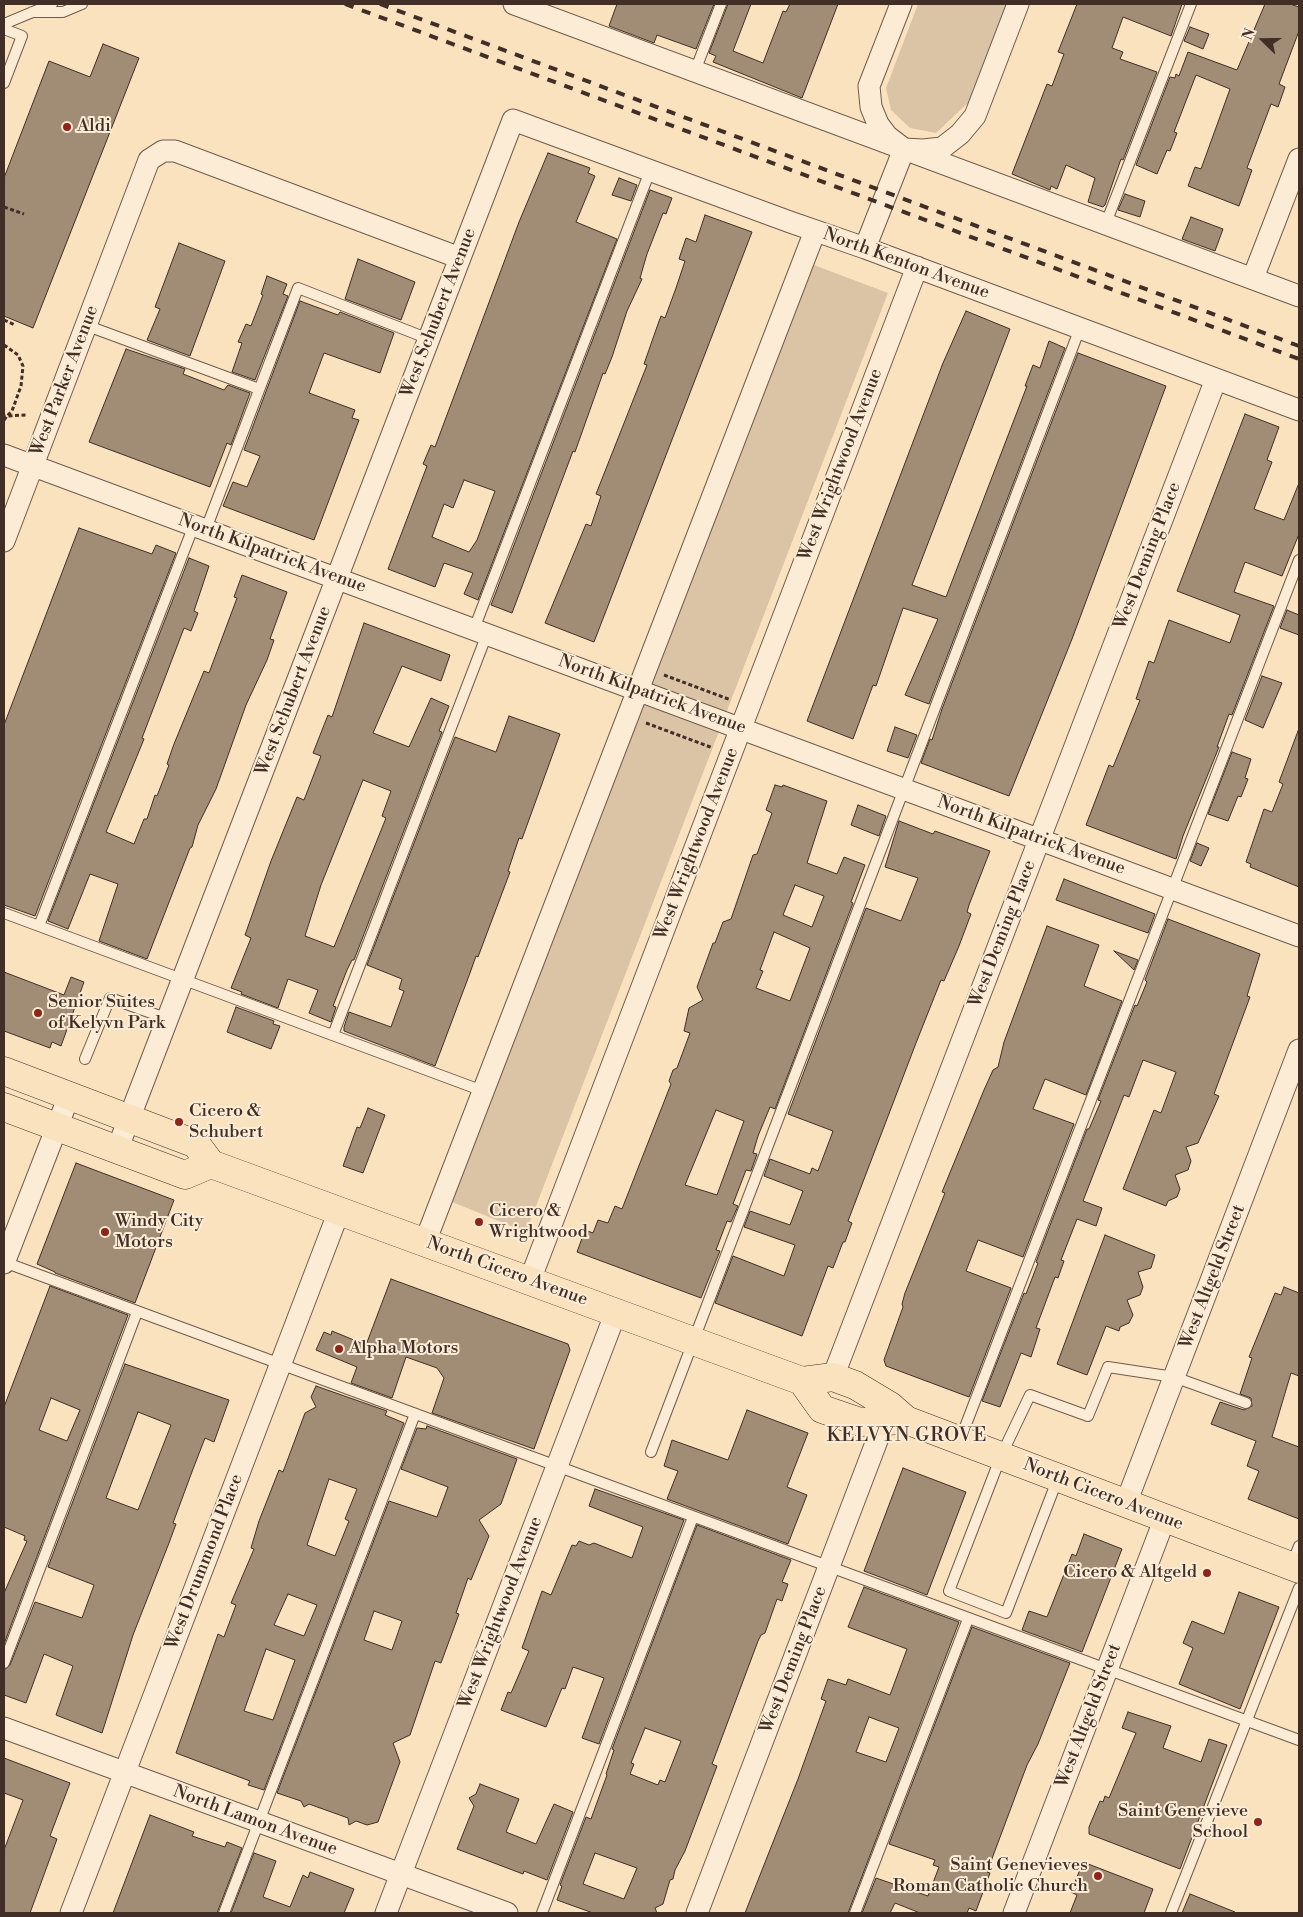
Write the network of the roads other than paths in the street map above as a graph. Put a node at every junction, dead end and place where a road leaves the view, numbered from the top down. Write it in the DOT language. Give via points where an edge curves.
graph roads {
  1 [pos="52,4"];
  2 [pos="82,4"];
  3 [pos="514,4"];
  4 [pos="721,4"];
  5 [pos="901,4"];
  6 [pos="1018,4"];
  7 [pos="1191,4"];
  8 [pos="556,11"];
  9 [pos="32,12"];
  10 [pos="4,24"];
  11 [pos="4,29"];
  12 [pos="695,72"];
  13 [pos="4,83"];
  14 [pos="513,120"];
  15 [pos="904,149"];
  16 [pos="1299,159"];
  17 [pos="650,171"];
  18 [pos="1106,223"];
  19 [pos="814,231"];
  20 [pos="865,248"];
  21 [pos="460,258"];
  22 [pos="917,267"];
  23 [pos="1253,278"];
  24 [pos="1299,296"];
  25 [pos="85,326"];
  26 [pos="1080,328"];
  27 [pos="429,339"];
  28 [pos="1216,379"];
  29 [pos="260,389"];
  30 [pos="1299,410"];
  31 [pos="4,455"];
  32 [pos="33,465"];
  33 [pos="200,527"];
  34 [pos="4,541"];
  35 [pos="1299,560"];
  36 [pos="337,578"];
  37 [pos="481,632"];
  38 [pos="638,690"];
  39 [pos="741,728"];
  40 [pos="904,789"];
  41 [pos="1040,839"];
  42 [pos="1173,889"];
  43 [pos="4,913"];
  44 [pos="40,926"];
  45 [pos="1299,936"];
  46 [pos="183,980"];
  47 [pos="168,1019"];
  48 [pos="332,1034"];
  49 [pos="1299,1050"];
  50 [pos="85,1059"];
  51 [pos="4,1071"];
  52 [pos="483,1091"];
  53 [pos="70,1096"];
  54 [pos="4,1107"];
  55 [pos="130,1118"];
  56 [pos="56,1127"];
  57 [pos="117,1150"];
  58 [pos="211,1164"];
  59 [pos="340,1211"];
  60 [pos="425,1242"];
  61 [pos="4,1263"];
  62 [pos="530,1280"];
  63 [pos="137,1312"];
  64 [pos="616,1312"];
  65 [pos="693,1340"];
  66 [pos="280,1364"];
  67 [pos="833,1377"];
  68 [pos="1174,1377"];
  69 [pos="802,1381"];
  70 [pos="1246,1403"];
  71 [pos="415,1414"];
  72 [pos="894,1416"];
  73 [pos="960,1440"];
  74 [pos="651,1452"];
  75 [pos="1001,1456"];
  76 [pos="557,1466"];
  77 [pos="1058,1478"];
  78 [pos="1126,1503"];
  79 [pos="693,1517"];
  80 [pos="1165,1518"];
  81 [pos="829,1567"];
  82 [pos="1297,1567"];
  83 [pos="968,1618"];
  84 [pos="4,1663"];
  85 [pos="1106,1669"];
  86 [pos="1246,1721"];
  87 [pos="4,1728"];
  88 [pos="1299,1740"];
  89 [pos="125,1772"];
  90 [pos="259,1822"];
  91 [pos="402,1874"];
  92 [pos="71,1913"];
  93 [pos="224,1913"];
  94 [pos="386,1913"];
  95 [pos="507,1913"];
  96 [pos="542,1913"];
  97 [pos="697,1913"];
  98 [pos="855,1913"];
  99 [pos="1014,1913"];
  100 [pos="1171,1913"];
  1 -- 9 [label="lane"];
  2 -- 9 [label="lane" via="63,12"];
  3 -- 8 [label="street"];
  4 -- 12 [label="lane"];
  5 -- 15 [label="street" via="869,86 871,107 878,124"];
  6 -- 15 [label="street" via="975,116 942,148"];
  7 -- 18 [label="lane"];
  8 -- 12 [label="street"];
  9 -- 10 [label="lane"];
  11 -- 13 [label="lane" via="22,36"];
  12 -- 15 [label="street"];
  14 -- 17 [label="street, North Kenton Avenue"];
  14 -- 21 [label="street, West Schubert Avenue"];
  15 -- 18 [label="street"];
  15 -- 20 [label="street"];
  16 -- 23 [label="street"];
  17 -- 19 [label="street, North Kenton Avenue"];
  17 -- 37 [label="lane"];
  18 -- 23 [label="street"];
  19 -- 20 [label="street, North Kenton Avenue"];
  19 -- 38 [label="street"];
  20 -- 22 [label="street, North Kenton Avenue"];
  21 -- 25 [label="street, West Parker Avenue" via="175,151 163,151 149,160"];
  21 -- 27 [label="street, West Schubert Avenue"];
  22 -- 26 [label="street, North Kenton Avenue"];
  22 -- 39 [label="street, West Wrightwood Avenue"];
  23 -- 24 [label="street"];
  25 -- 29 [label="lane"];
  25 -- 32 [label="street, West Parker Avenue"];
  26 -- 28 [label="street, North Kenton Avenue"];
  26 -- 40 [label="lane"];
  27 -- 29 [label="lane" via="298,288"];
  27 -- 36 [label="street, West Schubert Avenue"];
  28 -- 30 [label="street, North Kenton Avenue"];
  28 -- 41 [label="street, West Deming Place"];
  29 -- 33 [label="lane"];
  31 -- 32 [label="street, North Kilpatrick Avenue"];
  32 -- 33 [label="street, North Kilpatrick Avenue"];
  32 -- 34 [label="street, West Parker Avenue"];
  33 -- 36 [label="street, North Kilpatrick Avenue"];
  33 -- 44 [label="lane"];
  35 -- 42 [label="lane"];
  36 -- 37 [label="street, North Kilpatrick Avenue"];
  36 -- 46 [label="street, West Schubert Avenue"];
  37 -- 38 [label="street, North Kilpatrick Avenue"];
  37 -- 48 [label="lane"];
  38 -- 39 [label="street, North Kilpatrick Avenue"];
  38 -- 52 [label="street"];
  39 -- 40 [label="street, North Kilpatrick Avenue"];
  39 -- 62 [label="street, West Wrightwood Avenue"];
  40 -- 41 [label="street, North Kilpatrick Avenue"];
  40 -- 65 [label="lane"];
  41 -- 42 [label="street, North Kilpatrick Avenue"];
  41 -- 67 [label="street, West Deming Place"];
  42 -- 45 [label="street, North Kilpatrick Avenue"];
  42 -- 73 [label="lane"];
  43 -- 44 [label="lane"];
  44 -- 46 [label="lane"];
  46 -- 47 [label="street, West Schubert Avenue"];
  46 -- 48 [label="lane"];
  47 -- 50 [label="lane" via="110,998"];
  47 -- 55 [label="street, West Schubert Avenue"];
  48 -- 52 [label="lane"];
  49 -- 68 [label="street, West Altgeld Street"];
  51 -- 53 [label="main road"];
  52 -- 60 [label="street"];
  53 -- 55 [label="main road"];
  53 -- 56 [label="street"];
  54 -- 56 [label="main road"];
  55 -- 57 [label="street, West Schubert Avenue"];
  55 -- 58 [label="main road" via="196,1144"];
  56 -- 57 [label="main road"];
  56 -- 61 [label="street"];
  57 -- 58 [label="main road" via="185,1175"];
  58 -- 59 [label="main road, North Cicero Avenue"];
  59 -- 60 [label="main road, North Cicero Avenue"];
  59 -- 66 [label="street, West Drummond Place"];
  60 -- 62 [label="main road, North Cicero Avenue"];
  61 -- 63 [label="lane"];
  62 -- 64 [label="main road, North Cicero Avenue"];
  63 -- 66 [label="lane"];
  63 -- 84 [label="lane"];
  64 -- 65 [label="main road, North Cicero Avenue"];
  64 -- 76 [label="street, West Wrightwood Avenue"];
  65 -- 69 [label="main road, North Cicero Avenue"];
  65 -- 74 [label="lane"];
  66 -- 71 [label="lane"];
  66 -- 89 [label="street, West Drummond Place"];
  67 -- 69 [label="main road, North Cicero Avenue"];
  67 -- 72 [label="main road, North Cicero Avenue" via="855,1385"];
  68 -- 70 [label="lane"];
  68 -- 75 [label="lane" via="1108,1367 1088,1416 1030,1395"];
  68 -- 78 [label="street, West Altgeld Street"];
  69 -- 72 [label="main road, North Cicero Avenue" via="822,1409 860,1422"];
  71 -- 76 [label="lane"];
  71 -- 90 [label="lane"];
  72 -- 73 [label="main road, North Cicero Avenue"];
  72 -- 81 [label="street, West Deming Place"];
  73 -- 75 [label="main road, North Cicero Avenue"];
  75 -- 77 [label="main road, North Cicero Avenue"];
  75 -- 77 [label="lane" via="949,1591 1006,1613"];
  76 -- 79 [label="lane"];
  76 -- 91 [label="street, West Wrightwood Avenue"];
  77 -- 78 [label="main road, North Cicero Avenue"];
  78 -- 80 [label="main road, North Cicero Avenue"];
  79 -- 81 [label="lane"];
  79 -- 96 [label="lane"];
  80 -- 82 [label="main road, North Cicero Avenue"];
  80 -- 85 [label="street, West Altgeld Street"];
  81 -- 83 [label="lane"];
  81 -- 97 [label="street, West Deming Place"];
  82 -- 86 [label="lane"];
  83 -- 85 [label="lane"];
  83 -- 98 [label="lane"];
  85 -- 86 [label="lane"];
  85 -- 99 [label="street, West Altgeld Street"];
  86 -- 88 [label="lane"];
  86 -- 100 [label="lane"];
  87 -- 89 [label="street, North Lamon Avenue"];
  89 -- 90 [label="street, North Lamon Avenue"];
  89 -- 92 [label="street, West Drummond Place"];
  90 -- 91 [label="street, North Lamon Avenue"];
  90 -- 93 [label="lane"];
  91 -- 94 [label="street, West Wrightwood Avenue"];
  91 -- 95 [label="street, North Lamon Avenue"];
}
